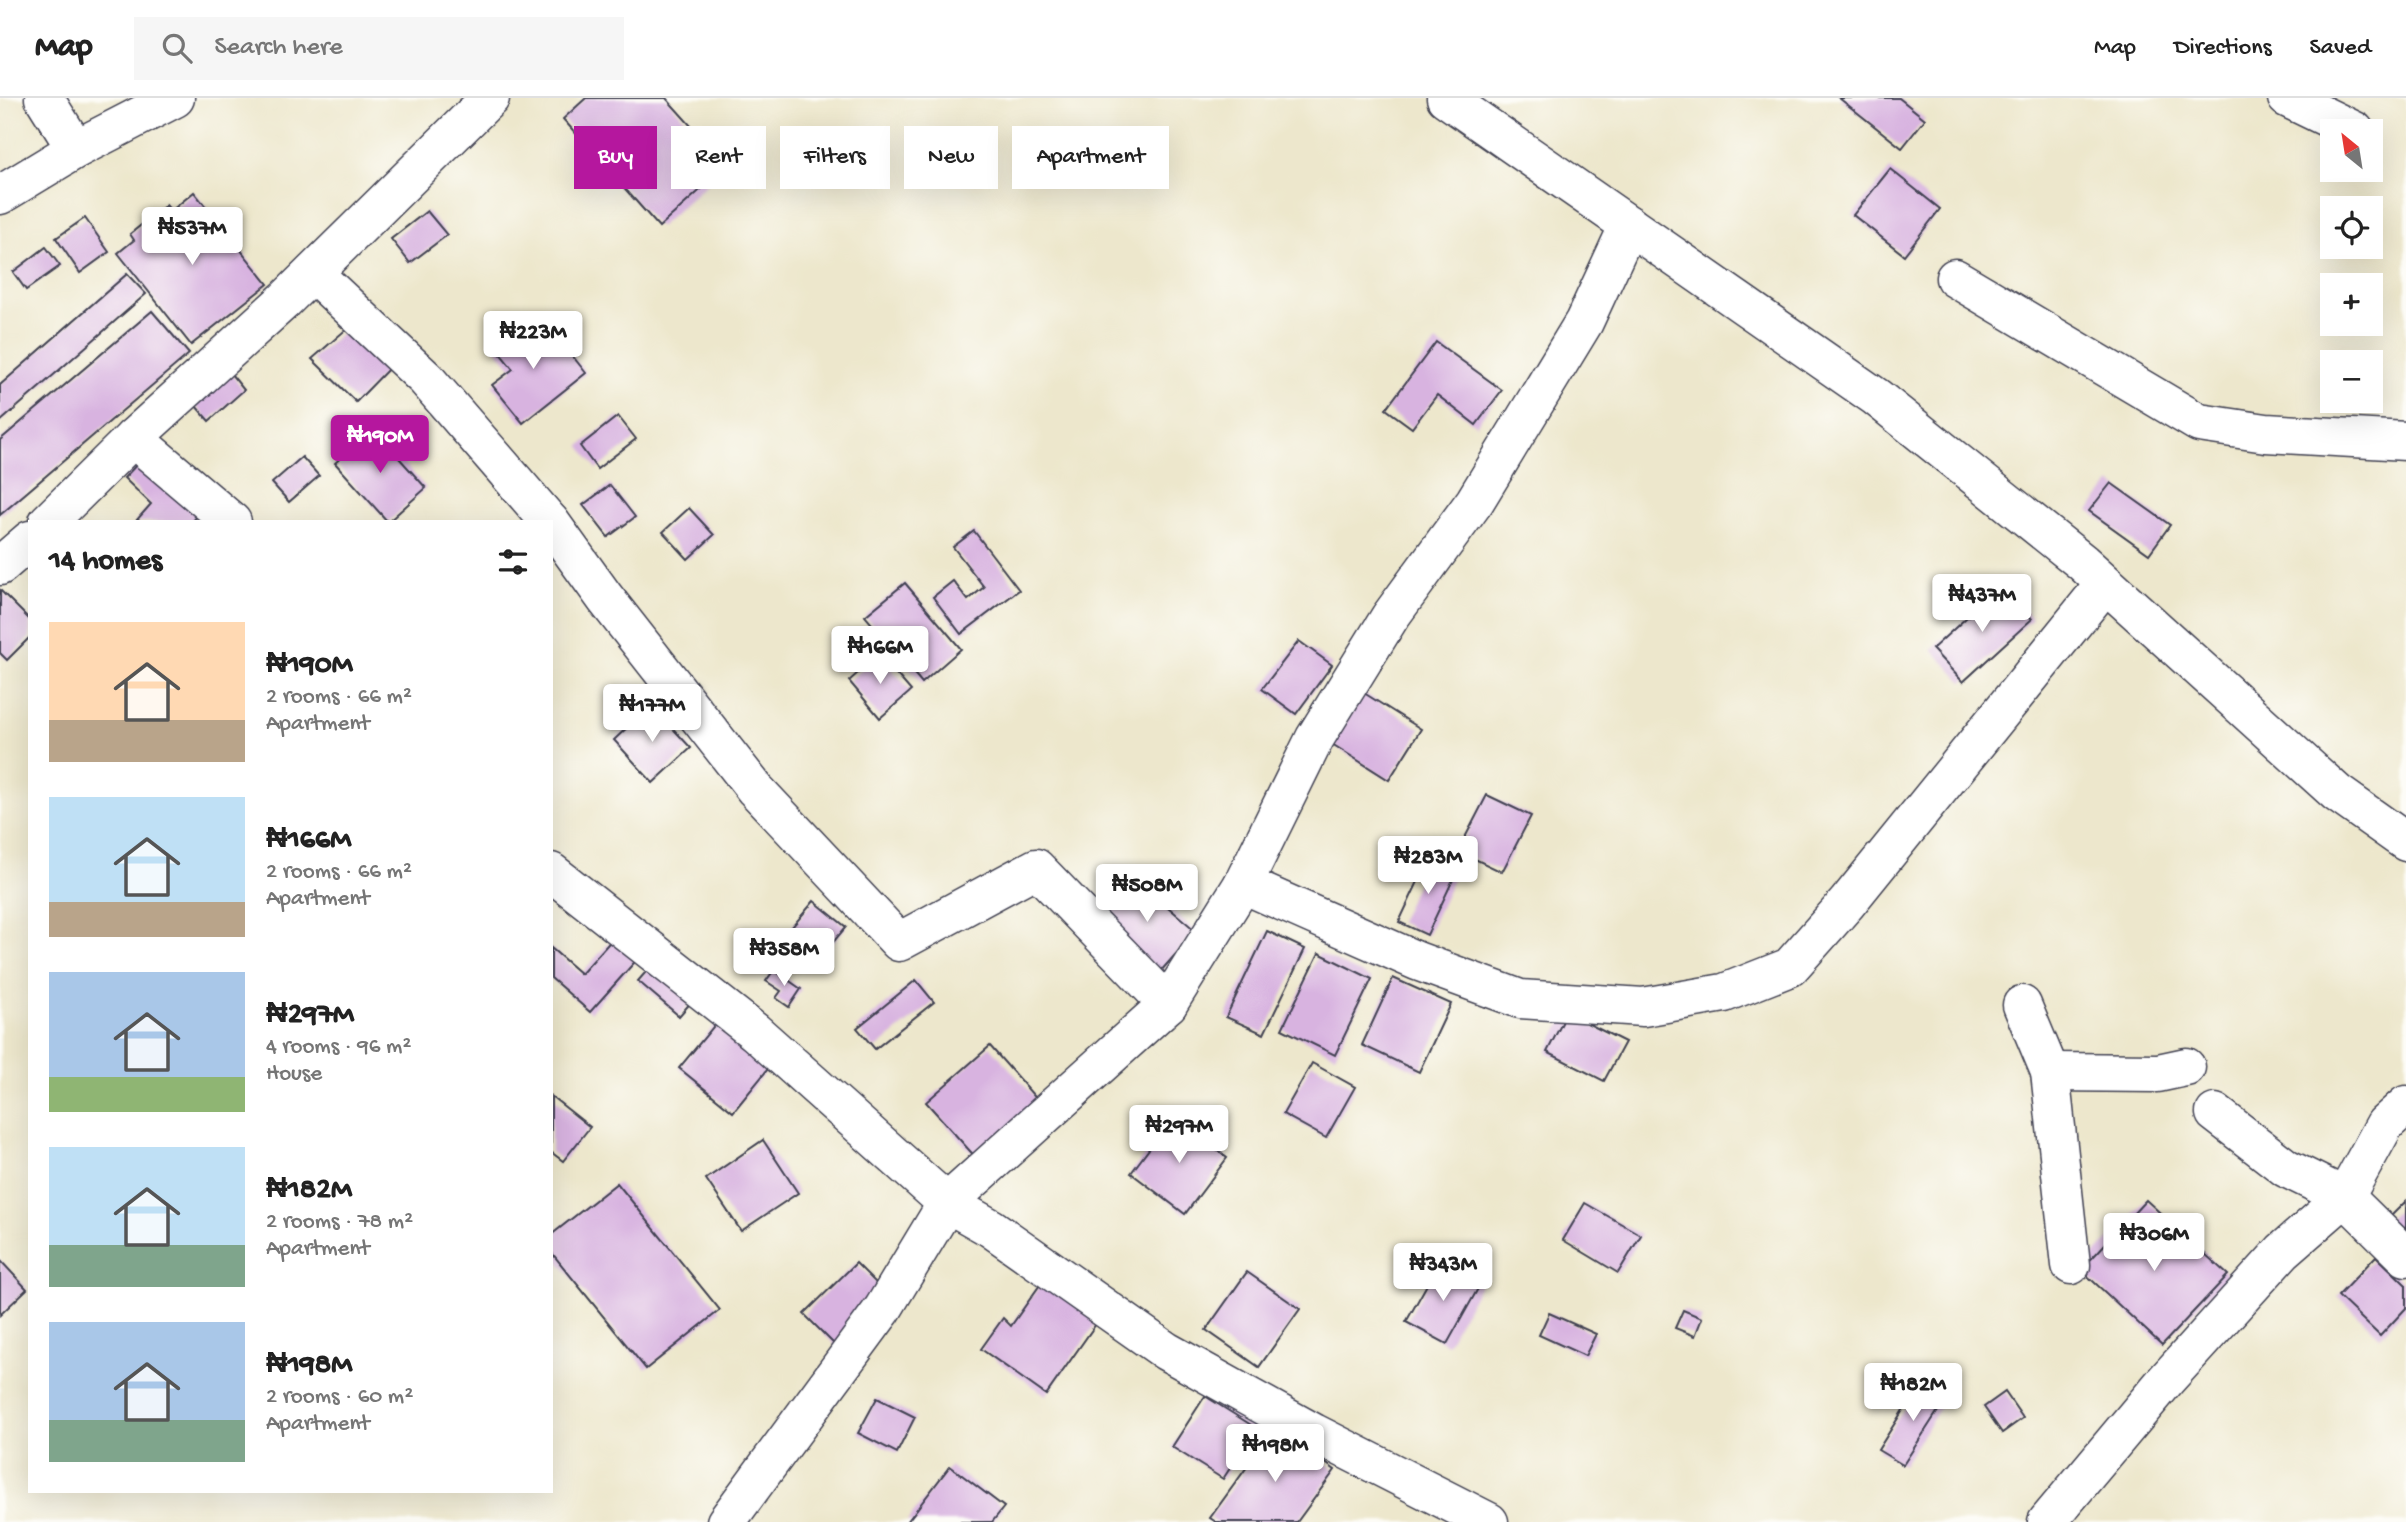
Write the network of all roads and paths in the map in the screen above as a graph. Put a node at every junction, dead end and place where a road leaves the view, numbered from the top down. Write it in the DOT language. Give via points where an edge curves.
graph roads {
  1 [pos="44,98"];
  2 [pos="175,98"];
  3 [pos="490,98"];
  4 [pos="1446,98"];
  5 [pos="2287,98"];
  6 [pos="2330,119"];
  7 [pos="76,149"];
  8 [pos="0,195"];
  9 [pos="1629,225"];
  10 [pos="313,273"];
  11 [pos="1955,278"];
  12 [pos="133,438"];
  13 [pos="2406,441"];
  14 [pos="50,520"];
  15 [pos="230,520"];
  16 [pos="549,520"];
  17 [pos="553,525"];
  18 [pos="28,542"];
  19 [pos="0,566"];
  20 [pos="2105,583"];
  21 [pos="2406,842"];
  22 [pos="553,874"];
  23 [pos="1243,884"];
  24 [pos="1168,1004"];
  25 [pos="2022,1005"];
  26 [pos="2186,1067"];
  27 [pos="2050,1072"];
  28 [pos="2406,1105"];
  29 [pos="2215,1113"];
  30 [pos="2345,1198"];
  31 [pos="947,1203"];
  32 [pos="2406,1257"];
  33 [pos="2071,1265"];
  34 [pos="1479,1520"];
  35 [pos="726,1522"];
  36 [pos="2047,1522"];
  1 -- 7 [label="street"];
  2 -- 7 [label="street"];
  3 -- 10 [label="street"];
  4 -- 9 [label="street"];
  5 -- 6 [label="street"];
  7 -- 8 [label="street"];
  9 -- 20 [label="street" via="1876,397"];
  9 -- 23 [label="street" via="1570,346 1475,500 1390,617 1315,737"];
  10 -- 12 [label="street"];
  10 -- 16 [label="street" via="426,379"];
  11 -- 13 [label="street" via="2199,423 2266,433"];
  12 -- 14 [label="street"];
  12 -- 15 [label="street"];
  17 -- 24 [label="street" via="755,789 899,942 1036,868"];
  18 -- 19 [label="street"];
  20 -- 21 [label="street" via="2337,793"];
  20 -- 23 [label="street" via="1790,967 1724,993 1643,1007 1520,999 1417,961"];
  22 -- 31 [label="street" via="755,1032"];
  23 -- 24 [label="street"];
  24 -- 31 [label="street"];
  25 -- 27 [label="street"];
  26 -- 27 [label="street" via="2158,1073"];
  27 -- 33 [label="street"];
  28 -- 30 [label="street" via="2385,1124"];
  29 -- 30 [label="street" via="2286,1168"];
  30 -- 32 [label="street"];
  30 -- 36 [label="street" via="2283,1251 2166,1380"];
  31 -- 34 [label="street" via="1166,1350"];
  31 -- 35 [label="street" via="883,1310"];
}
